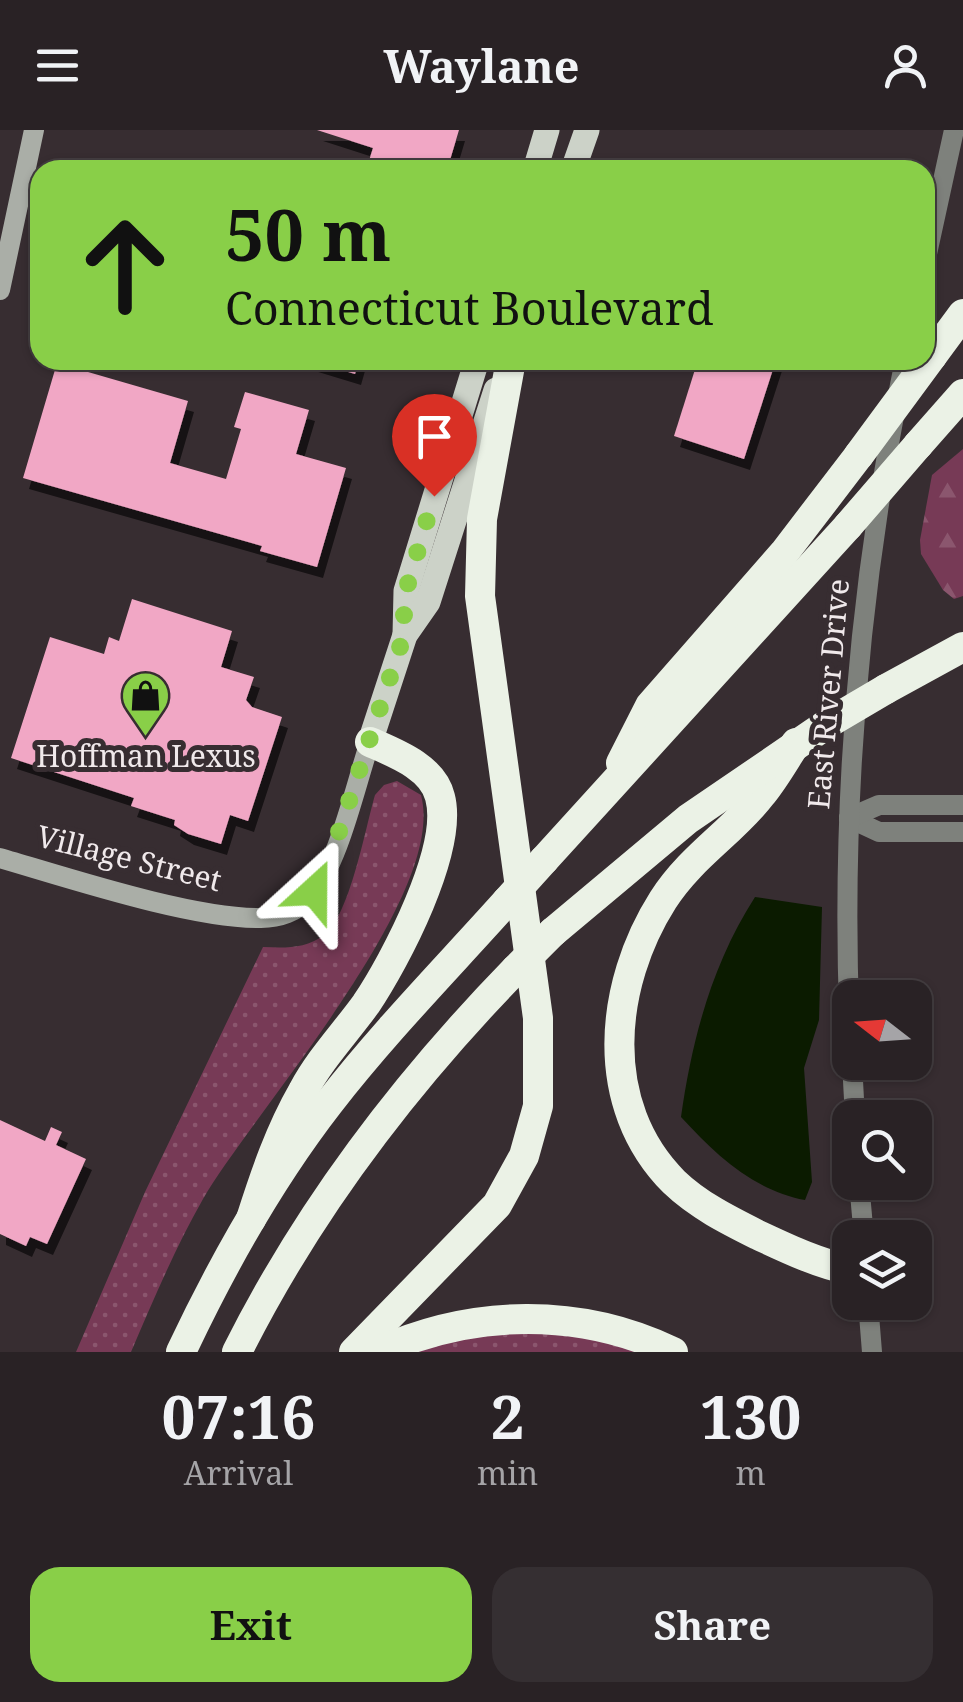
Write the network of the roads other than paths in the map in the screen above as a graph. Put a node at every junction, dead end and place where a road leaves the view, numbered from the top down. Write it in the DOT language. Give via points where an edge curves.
graph roads {
  1 [pos="34,130"];
  2 [pos="547,130"];
  3 [pos="588,130"];
  4 [pos="954,130"];
  5 [pos="538,160"];
  6 [pos="578,160"];
  7 [pos="935,217"];
  8 [pos="0,290"];
  9 [pos="963,314"];
  10 [pos="935,341"];
  11 [pos="474,370"];
  12 [pos="506,370"];
  13 [pos="507,370"];
  14 [pos="911,370"];
  15 [pos="915,370"];
  16 [pos="963,394"];
  17 [pos="404,635"];
  18 [pos="963,648"];
  19 [pos="370,742"];
  20 [pos="796,743"];
  21 [pos="616,781"];
  22 [pos="963,805"];
  23 [pos="849,818"];
  24 [pos="963,832"];
  25 [pos="0,858"];
  26 [pos="850,980"];
  27 [pos="251,1219"];
  28 [pos="832,1265"];
  29 [pos="869,1320"];
  30 [pos="180,1352"];
  31 [pos="237,1352"];
  32 [pos="354,1352"];
  33 [pos="378,1352"];
  34 [pos="673,1352"];
  35 [pos="872,1352"];
  1 -- 8 [label="main road"];
  2 -- 5 [label="main road"];
  3 -- 6 [label="main road"];
  4 -- 7 [label="street"];
  9 -- 10 [label="highway"];
  11 -- 17 [label="main road" via="406,591"];
  12 -- 17 [label="main road" via="428,602"];
  13 -- 32 [label="highway" via="482,520 479,583 538,1018 538,1106 521,1163 490,1216"];
  14 -- 21 [label="highway, bridge" via="860,455 784,553 647,710"];
  15 -- 23 [label="street, East River Drive" via="873,538"];
  16 -- 21 [label="highway, bridge"];
  17 -- 19 [label="main road"];
  18 -- 20 [label="highway, bridge"];
  19 -- 25 [label="main road, Village Street" via="322,877 306,902 283,915 219,914"];
  19 -- 27 [label="highway" via="407,760 434,784 442,804 435,851 388,966 295,1105"];
  20 -- 28 [label="highway" via="760,798 703,850 659,906 627,984 620,1065 639,1134 680,1188 796,1254"];
  20 -- 31 [label="highway, bridge" via="662,839 554,932 432,1059 354,1156"];
  21 -- 27 [label="highway, bridge" via="344,1084"];
  22 -- 23 [label="street" via="880,805"];
  23 -- 24 [label="street" via="879,832"];
  23 -- 26 [label="street, East River Drive"];
  27 -- 30 [label="highway"];
  29 -- 35 [label="street"];
  33 -- 34 [label="highway" via="451,1327 539,1319 612,1328"];
}
